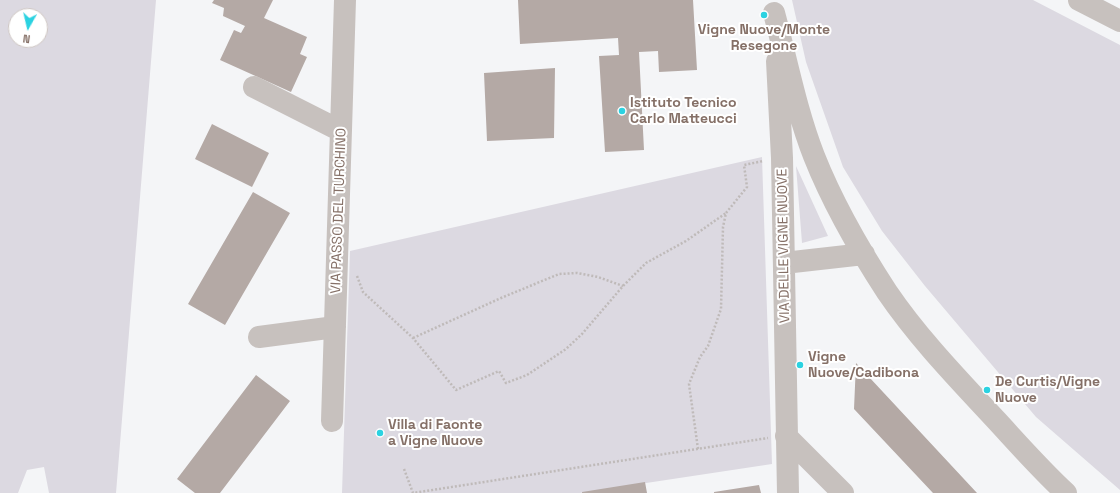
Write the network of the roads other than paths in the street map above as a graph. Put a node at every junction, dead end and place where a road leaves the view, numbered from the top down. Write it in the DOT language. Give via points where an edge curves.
graph roads {
  1 [pos="345,0"];
  2 [pos="1079,0"];
  3 [pos="774,7"];
  4 [pos="1120,21"];
  5 [pos="254,87"];
  6 [pos="341,131"];
  7 [pos="864,254"];
  8 [pos="784,263"];
  9 [pos="335,327"];
  10 [pos="259,337"];
  11 [pos="332,421"];
  12 [pos="786,436"];
  13 [pos="788,493"];
  14 [pos="843,493"];
  15 [pos="1066,493"];
  1 -- 6 [label="street, VIA PASSO DEL TURCHINO"];
  2 -- 4 [label="street"];
  3 -- 7 [label="street" via="796,102 814,155 841,214"];
  3 -- 8 [label="street, VIA DELLE VIGNE NUOVE" via="782,158"];
  5 -- 6 [label="street"];
  6 -- 9 [label="street, VIA PASSO DEL TURCHINO"];
  7 -- 8 [label="street"];
  7 -- 15 [label="street" via="888,292 925,341"];
  8 -- 12 [label="street, VIA DELLE VIGNE NUOVE"];
  9 -- 10 [label="street"];
  9 -- 11 [label="street, VIA PASSO DEL TURCHINO"];
  12 -- 13 [label="street, VIA DELLE VIGNE NUOVE"];
  12 -- 14 [label="street"];
}
